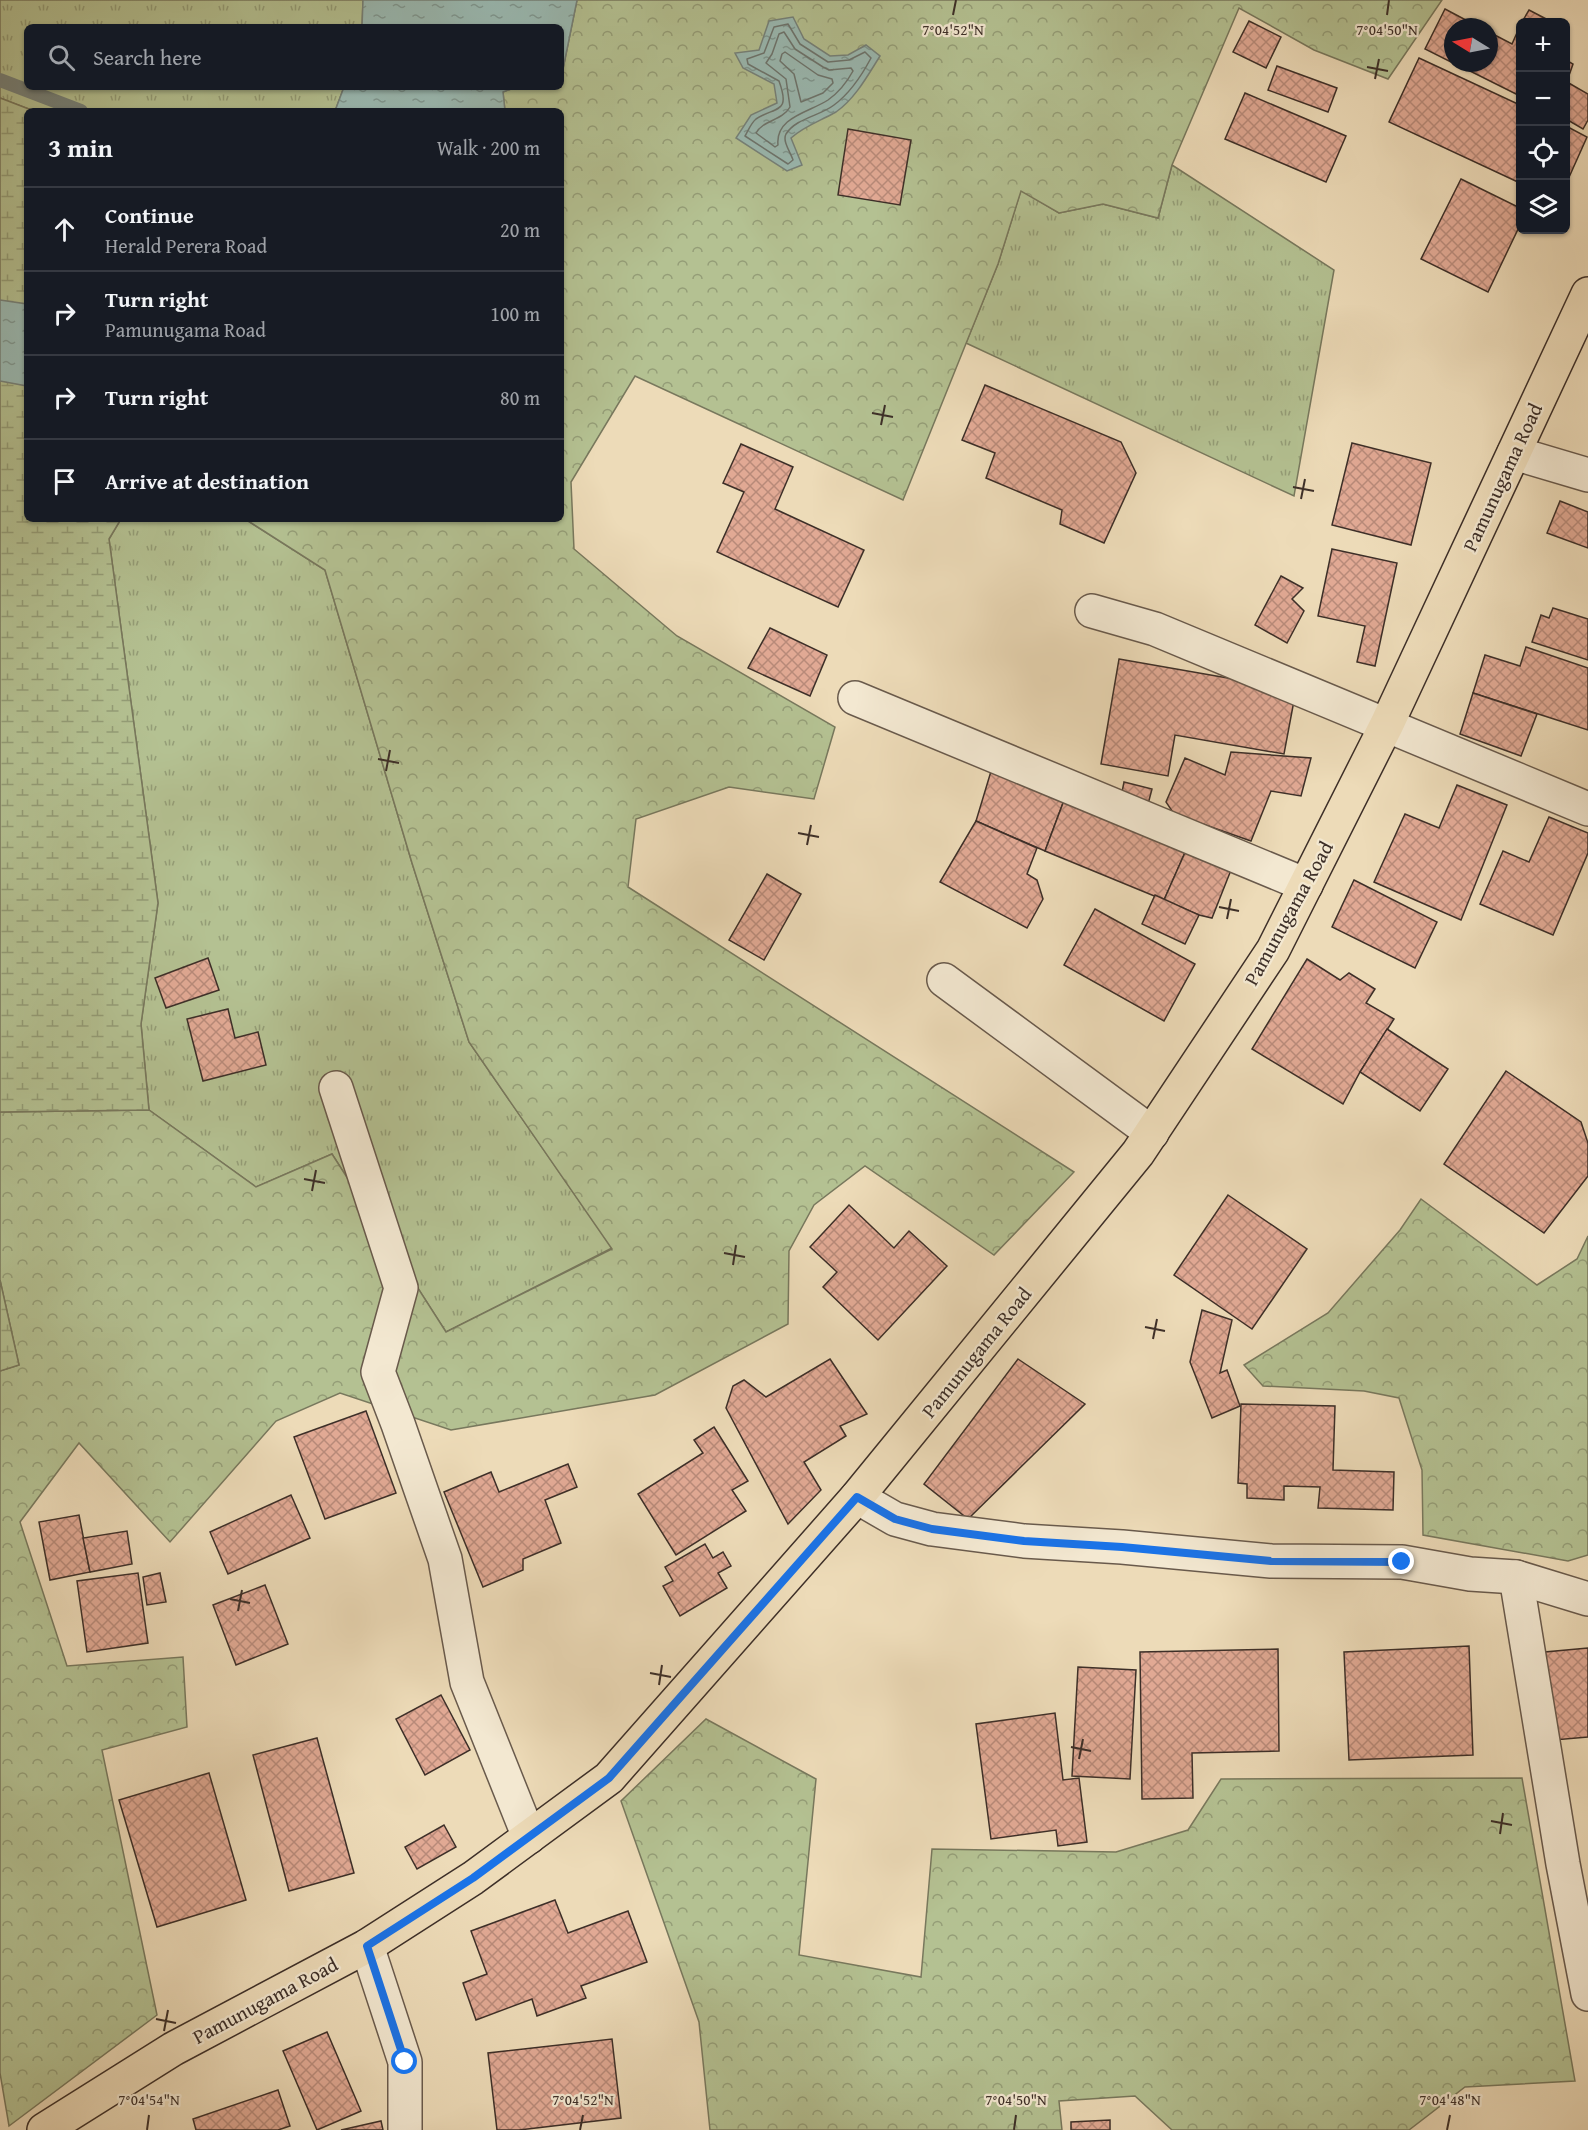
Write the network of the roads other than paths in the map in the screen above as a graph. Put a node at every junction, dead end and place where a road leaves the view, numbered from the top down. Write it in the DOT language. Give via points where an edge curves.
graph roads {
  1 [pos="1588,294"];
  2 [pos="1514,453"];
  3 [pos="1588,475"];
  4 [pos="1092,611"];
  5 [pos="855,698"];
  6 [pos="1387,724"];
  7 [pos="1588,809"];
  8 [pos="1306,885"];
  9 [pos="944,980"];
  10 [pos="336,1088"];
  11 [pos="1152,1133"];
  12 [pos="857,1497"];
  13 [pos="1516,1577"];
  14 [pos="1588,1599"];
  15 [pos="529,1837"];
  16 [pos="367,1946"];
  17 [pos="1588,1994"];
  18 [pos="44,2130"];
  19 [pos="405,2130"];
  1 -- 2 [label="main road, Pamunugama Road"];
  2 -- 3 [label="street"];
  2 -- 6 [label="main road, Pamunugama Road"];
  4 -- 6 [label="street" via="1155,629"];
  5 -- 8 [label="street"];
  6 -- 7 [label="street"];
  6 -- 8 [label="main road, Pamunugama Road"];
  8 -- 11 [label="main road, Pamunugama Road" via="1273,950"];
  9 -- 11 [label="street"];
  10 -- 15 [label="street" via="401,1288 378,1372 445,1559 467,1682"];
  11 -- 12 [label="main road, Pamunugama Road"];
  12 -- 13 [label="street" via="895,1519 932,1529 1024,1541 1271,1561 1402,1562 1470,1575"];
  12 -- 15 [label="main road, Pamunugama Road" via="609,1778"];
  13 -- 14 [label="street"];
  13 -- 17 [label="street"];
  15 -- 16 [label="main road, Pamunugama Road"];
  16 -- 18 [label="main road, Pamunugama Road" via="173,2049"];
  16 -- 19 [label="street" via="405,2062"];
}
